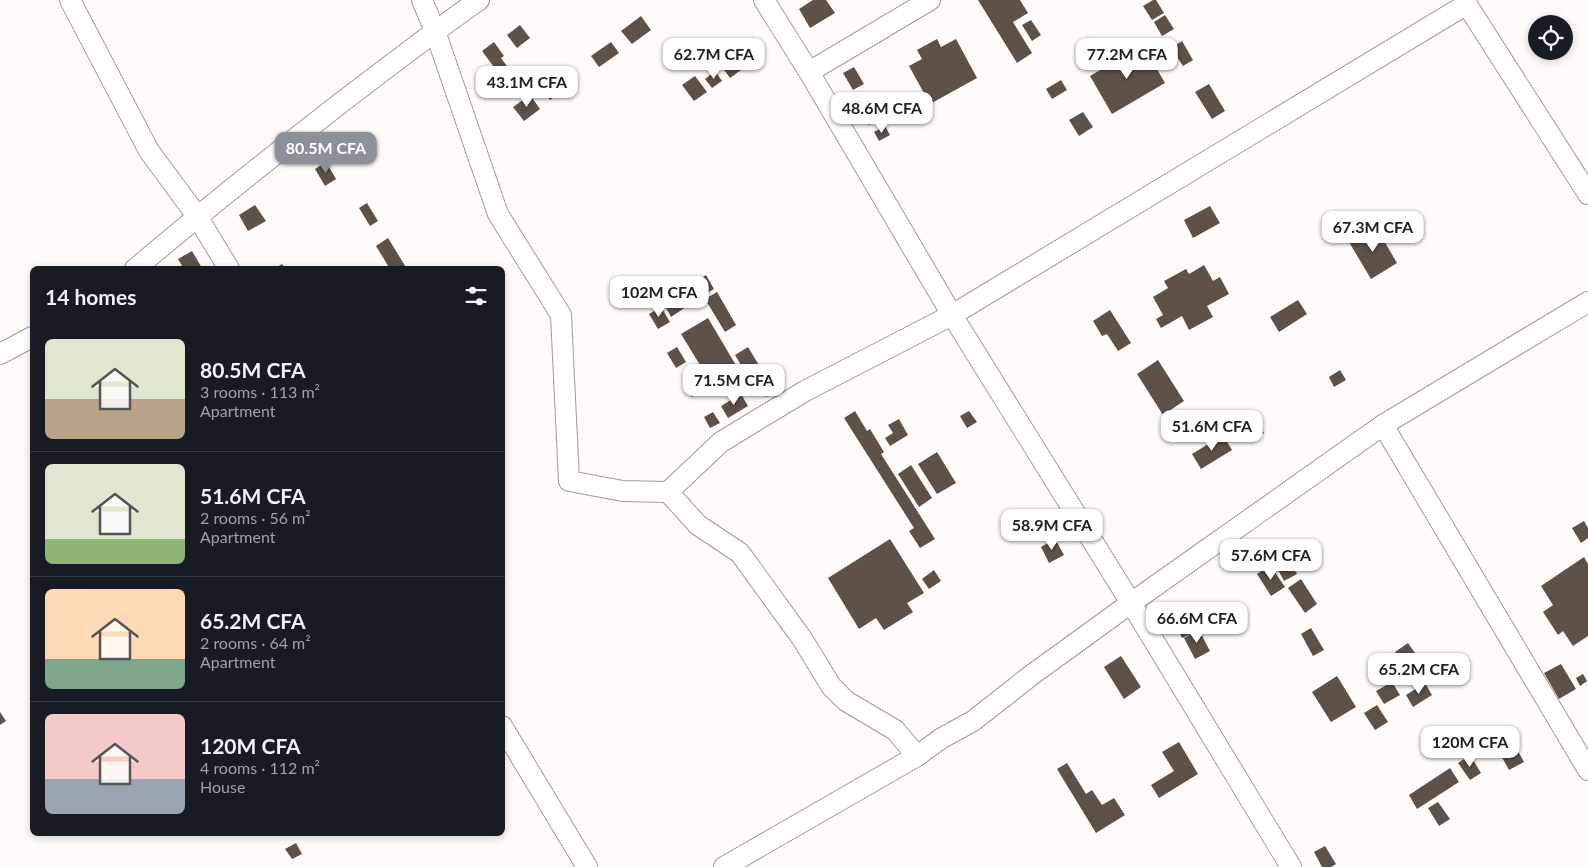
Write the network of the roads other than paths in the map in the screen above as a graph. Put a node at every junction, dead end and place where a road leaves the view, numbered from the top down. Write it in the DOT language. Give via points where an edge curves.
graph roads {
  1 [pos="70,0"];
  2 [pos="422,0"];
  3 [pos="479,0"];
  4 [pos="764,0"];
  5 [pos="930,0"];
  6 [pos="1465,2"];
  7 [pos="435,31"];
  8 [pos="809,72"];
  9 [pos="1588,194"];
  10 [pos="197,216"];
  11 [pos="139,266"];
  12 [pos="227,266"];
  13 [pos="1588,302"];
  14 [pos="952,315"];
  15 [pos="30,338"];
  16 [pos="0,354"];
  17 [pos="1383,425"];
  18 [pos="668,492"];
  19 [pos="1131,603"];
  20 [pos="505,731"];
  21 [pos="917,756"];
  22 [pos="1588,770"];
  23 [pos="587,867"];
  24 [pos="724,867"];
  25 [pos="1291,867"];
  1 -- 10 [label="street" via="149,152"];
  2 -- 7 [label="street"];
  3 -- 7 [label="street"];
  4 -- 8 [label="street"];
  5 -- 8 [label="street"];
  6 -- 9 [label="street"];
  6 -- 14 [label="street"];
  7 -- 10 [label="street"];
  7 -- 18 [label="street" via="498,214 561,315 569,481 623,491"];
  8 -- 14 [label="street"];
  10 -- 11 [label="street"];
  10 -- 12 [label="street"];
  13 -- 17 [label="street"];
  14 -- 18 [label="street" via="805,390 720,442"];
  14 -- 19 [label="street"];
  15 -- 16 [label="street"];
  17 -- 19 [label="street"];
  17 -- 22 [label="street"];
  18 -- 21 [label="street" via="698,526 740,553 832,686 846,701 895,730"];
  19 -- 21 [label="street" via="973,721"];
  19 -- 25 [label="street"];
  20 -- 23 [label="street"];
  21 -- 24 [label="street"];
}
